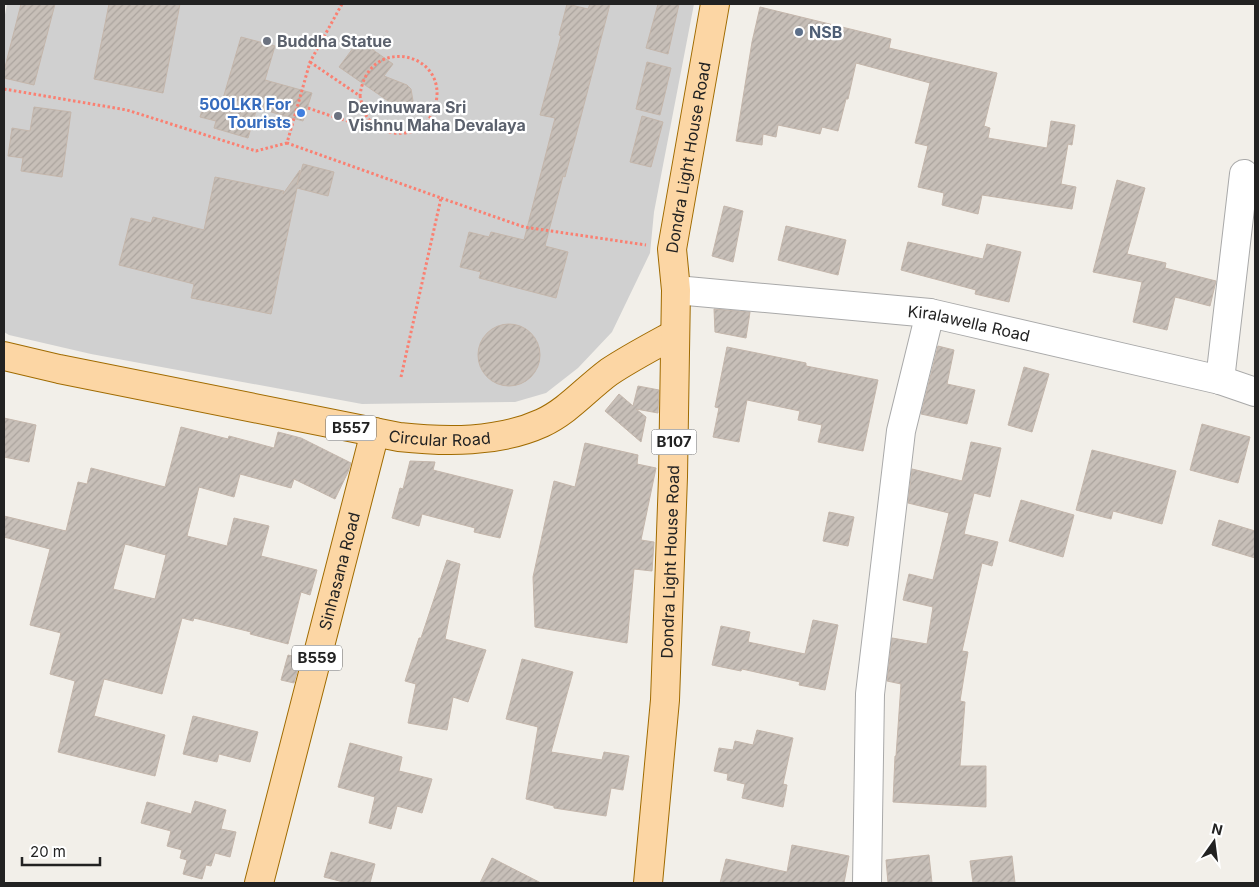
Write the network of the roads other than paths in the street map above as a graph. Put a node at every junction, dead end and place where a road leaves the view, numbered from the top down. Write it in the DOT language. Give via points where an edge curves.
graph roads {
  1 [pos="715,4"];
  2 [pos="1244,174"];
  3 [pos="676,290"];
  4 [pos="930,313"];
  5 [pos="675,334"];
  6 [pos="4,356"];
  7 [pos="1220,380"];
  8 [pos="1255,392"];
  9 [pos="374,432"];
  10 [pos="259,883"];
  11 [pos="648,883"];
  12 [pos="867,883"];
  1 -- 3 [label="main road, Dondra Light House Road / B107" via="672,249"];
  2 -- 7 [label="street"];
  3 -- 4 [label="street, Kiralawella Road"];
  3 -- 5 [label="main road, Dondra Light House Road / B107"];
  4 -- 7 [label="street, Kiralawella Road"];
  4 -- 12 [label="street" via="901,430 870,694"];
  5 -- 9 [label="main road, Circular Road / B557" via="609,373 542,423 489,438 462,440 425,440"];
  5 -- 11 [label="main road, Dondra Light House Road / B107" via="665,700"];
  6 -- 9 [label="main road, Circular Road / B557"];
  7 -- 8 [label="street, Kiralawella Road"];
  9 -- 10 [label="main road, Sinhasana Road / B559"];
}
